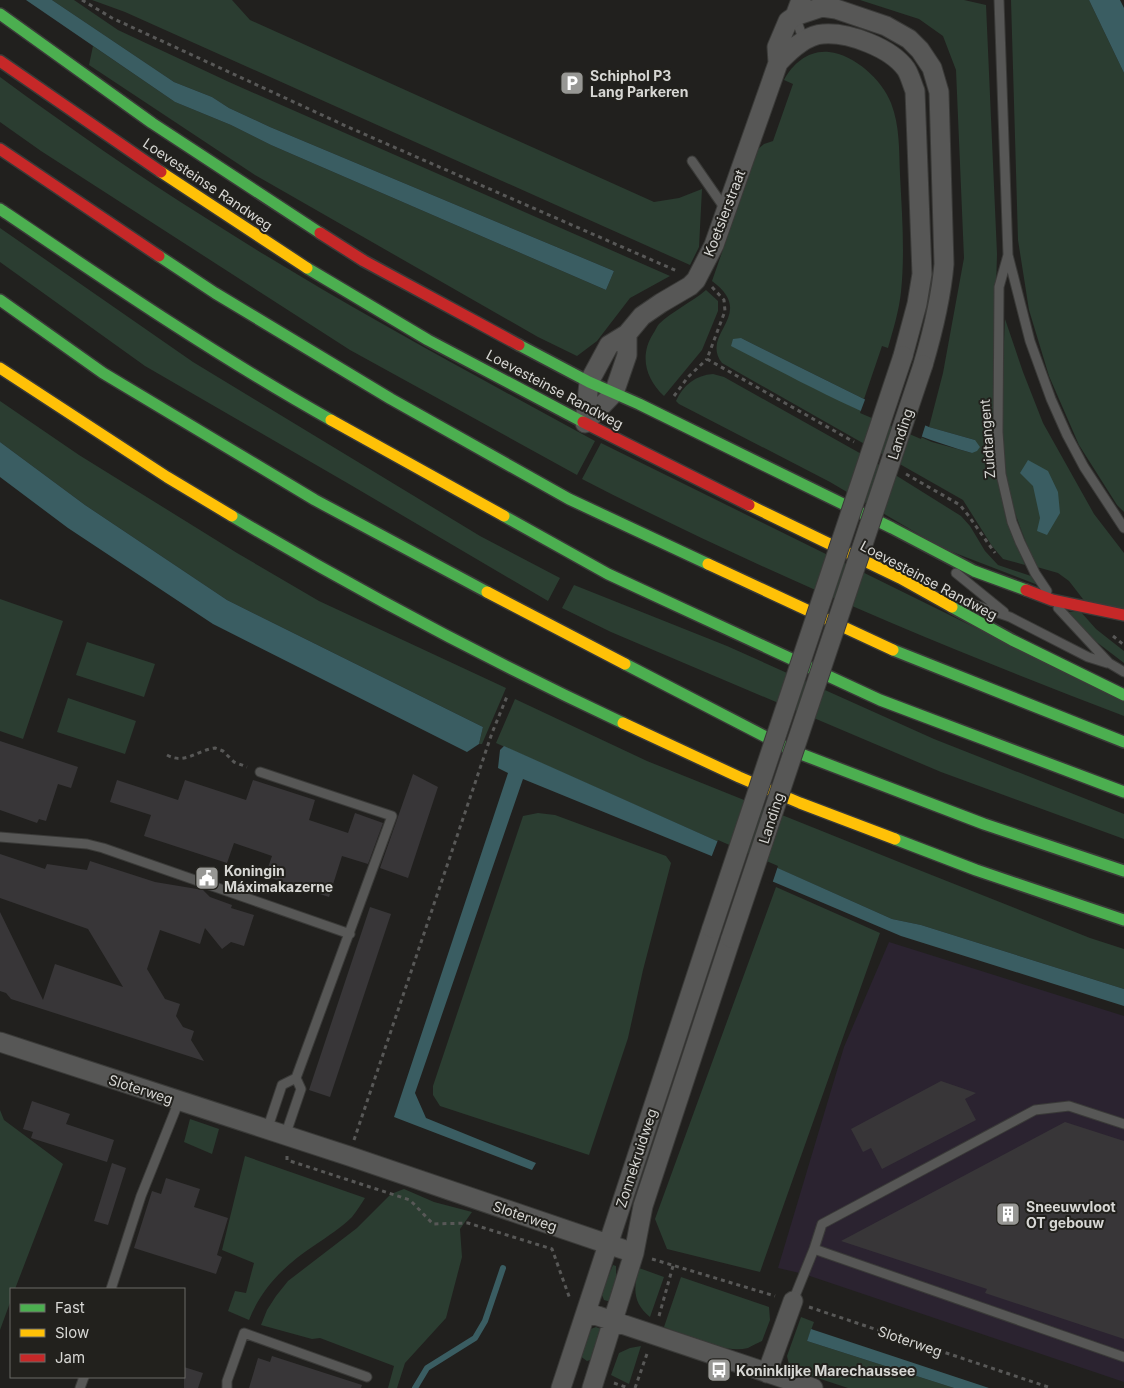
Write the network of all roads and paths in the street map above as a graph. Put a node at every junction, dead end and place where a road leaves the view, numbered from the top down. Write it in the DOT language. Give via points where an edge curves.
graph roads {
  1 [pos="82,0"];
  2 [pos="999,0"];
  3 [pos="798,8"];
  4 [pos="0,14"];
  5 [pos="804,41"];
  6 [pos="0,60"];
  7 [pos="778,63"];
  8 [pos="0,149"];
  9 [pos="692,162"];
  10 [pos="0,209"];
  11 [pos="726,210"];
  12 [pos="1008,255"];
  13 [pos="696,280"];
  14 [pos="0,300"];
  15 [pos="627,334"];
  16 [pos="707,359"];
  17 [pos="0,368"];
  18 [pos="589,382"];
  19 [pos="614,393"];
  20 [pos="672,398"];
  21 [pos="585,423"];
  22 [pos="858,445"];
  23 [pos="899,470"];
  24 [pos="1124,528"];
  25 [pos="930,549"];
  26 [pos="995,554"];
  27 [pos="904,580"];
  28 [pos="1052,600"];
  29 [pos="1124,615"];
  30 [pos="1010,617"];
  31 [pos="1109,633"];
  32 [pos="1124,645"];
  33 [pos="1109,664"];
  34 [pos="1124,672"];
  35 [pos="508,694"];
  36 [pos="1124,695"];
  37 [pos="1124,742"];
  38 [pos="167,755"];
  39 [pos="260,772"];
  40 [pos="1124,792"];
  41 [pos="0,837"];
  42 [pos="1124,870"];
  43 [pos="1124,920"];
  44 [pos="712,928"];
  45 [pos="350,934"];
  46 [pos="731,938"];
  47 [pos="0,1042"];
  48 [pos="296,1078"];
  49 [pos="179,1101"];
  50 [pos="1124,1124"];
  51 [pos="267,1130"];
  52 [pos="285,1136"];
  53 [pos="349,1156"];
  54 [pos="608,1244"];
  55 [pos="814,1249"];
  56 [pos="634,1253"];
  57 [pos="111,1288"];
  58 [pos="793,1301"];
  59 [pos="586,1312"];
  60 [pos="614,1321"];
  61 [pos="1124,1357"];
  62 [pos="767,1372"];
  63 [pos="366,1377"];
  64 [pos="613,1382"];
  65 [pos="226,1388"];
  66 [pos="561,1388"];
  67 [pos="592,1388"];
  68 [pos="628,1388"];
  69 [pos="813,1388"];
  70 [pos="1051,1388"];
  1 -- 13 [label="path" via="112,18 348,128"];
  2 -- 12 [label="lane, Zuidtangent"];
  3 -- 5 [label="lane"];
  3 -- 7 [label="street, Koetsierstraat" via="777,47"];
  3 -- 46 [label="street, Landing, bridge" via="836,9 886,26 909,39 932,68 939,92 944,264 935,324 923,365"];
  4 -- 18 [label="main road, Loevesteinse Randweg" via="152,123 364,261"];
  5 -- 7 [label="street, Koetsierstraat"];
  5 -- 44 [label="street, Landing, bridge" via="822,34 841,35 873,44 894,56 907,70 915,91 922,274 903,356"];
  6 -- 21 [label="main road, Loevesteinse Randweg" via="243,227 362,301"];
  7 -- 11 [label="street, Koetsierstraat"];
  8 -- 37 [label="main road" via="215,293 391,399 568,499 876,643"];
  9 -- 11 [label="lane"];
  10 -- 40 [label="main road" via="127,295 280,391 608,574 880,700"];
  11 -- 13 [label="street, Koetsierstraat" via="714,245"];
  12 -- 24 [label="lane, Zuidtangent" via="1030,340 1051,399 1084,467"];
  12 -- 28 [label="lane, Zuidtangent" via="1000,287 998,423 1001,474 1020,542"];
  13 -- 15 [label="street, Koetsierstraat" via="642,316"];
  13 -- 16 [label="path" via="714,288 724,300 725,310"];
  14 -- 42 [label="main road" via="103,373 315,500 793,751 984,824"];
  15 -- 18 [label="street, Koetsierstraat" via="609,345"];
  15 -- 19 [label="street" via="627,354"];
  16 -- 20 [label="path"];
  16 -- 22 [label="path"];
  17 -- 43 [label="main road" via="167,477 319,567 552,690 800,803 976,870"];
  18 -- 19 [label="main road, Loevesteinse Randweg"];
  18 -- 21 [label="street, Koetsierstraat"];
  19 -- 21 [label="street"];
  19 -- 25 [label="main road, Loevesteinse Randweg"];
  21 -- 27 [label="main road, Loevesteinse Randweg"];
  23 -- 26 [label="path" via="960,505"];
  25 -- 28 [label="main road, Loevesteinse Randweg" via="974,571"];
  25 -- 30 [label="lane"];
  27 -- 30 [label="lane"];
  27 -- 36 [label="main road, Loevesteinse Randweg" via="996,632"];
  28 -- 29 [label="main road, Loevesteinse Randweg"];
  28 -- 33 [label="lane, Zuidtangent"];
  30 -- 33 [label="lane" via="1088,657"];
  31 -- 32 [label="path"];
  33 -- 34 [label="lane, Zuidtangent"];
  35 -- 53 [label="path"];
  38 -- 39 [label="path" via="185,759 215,748 234,762"];
  39 -- 45 [label="lane" via="392,816"];
  41 -- 45 [label="lane" via="103,848"];
  44 -- 54 [label="street, Zonnekruidweg"];
  45 -- 48 [label="lane"];
  46 -- 56 [label="street, Zonnekruidweg" via="643,1206"];
  47 -- 49 [label="street, Sloterweg"];
  48 -- 51 [label="lane" via="282,1085"];
  48 -- 52 [label="lane" via="301,1089"];
  49 -- 51 [label="street, Sloterweg"];
  49 -- 57 [label="lane" via="141,1196"];
  50 -- 55 [label="lane" via="1069,1106 1036,1110 822,1224"];
  51 -- 52 [label="street, Sloterweg"];
  52 -- 53 [label="street, Sloterweg"];
  52 -- 59 [label="path" via="287,1160 410,1200 434,1224 468,1222 552,1249 571,1303"];
  53 -- 54 [label="street, Sloterweg"];
  54 -- 56 [label="street, Sloterweg"];
  54 -- 59 [label="street, Zonnekruidweg"];
  55 -- 58 [label="lane"];
  55 -- 61 [label="lane"];
  56 -- 58 [label="path, Sloterweg"];
  56 -- 60 [label="street, Zonnekruidweg"];
  58 -- 62 [label="street"];
  58 -- 70 [label="path, Sloterweg"];
  59 -- 60 [label="street"];
  59 -- 66 [label="street, Zonnekruidweg"];
  60 -- 62 [label="street"];
  60 -- 67 [label="street, Zonnekruidweg"];
  62 -- 69 [label="street"];
  63 -- 65 [label="lane" via="244,1333"];
  64 -- 68 [label="path"];
}
